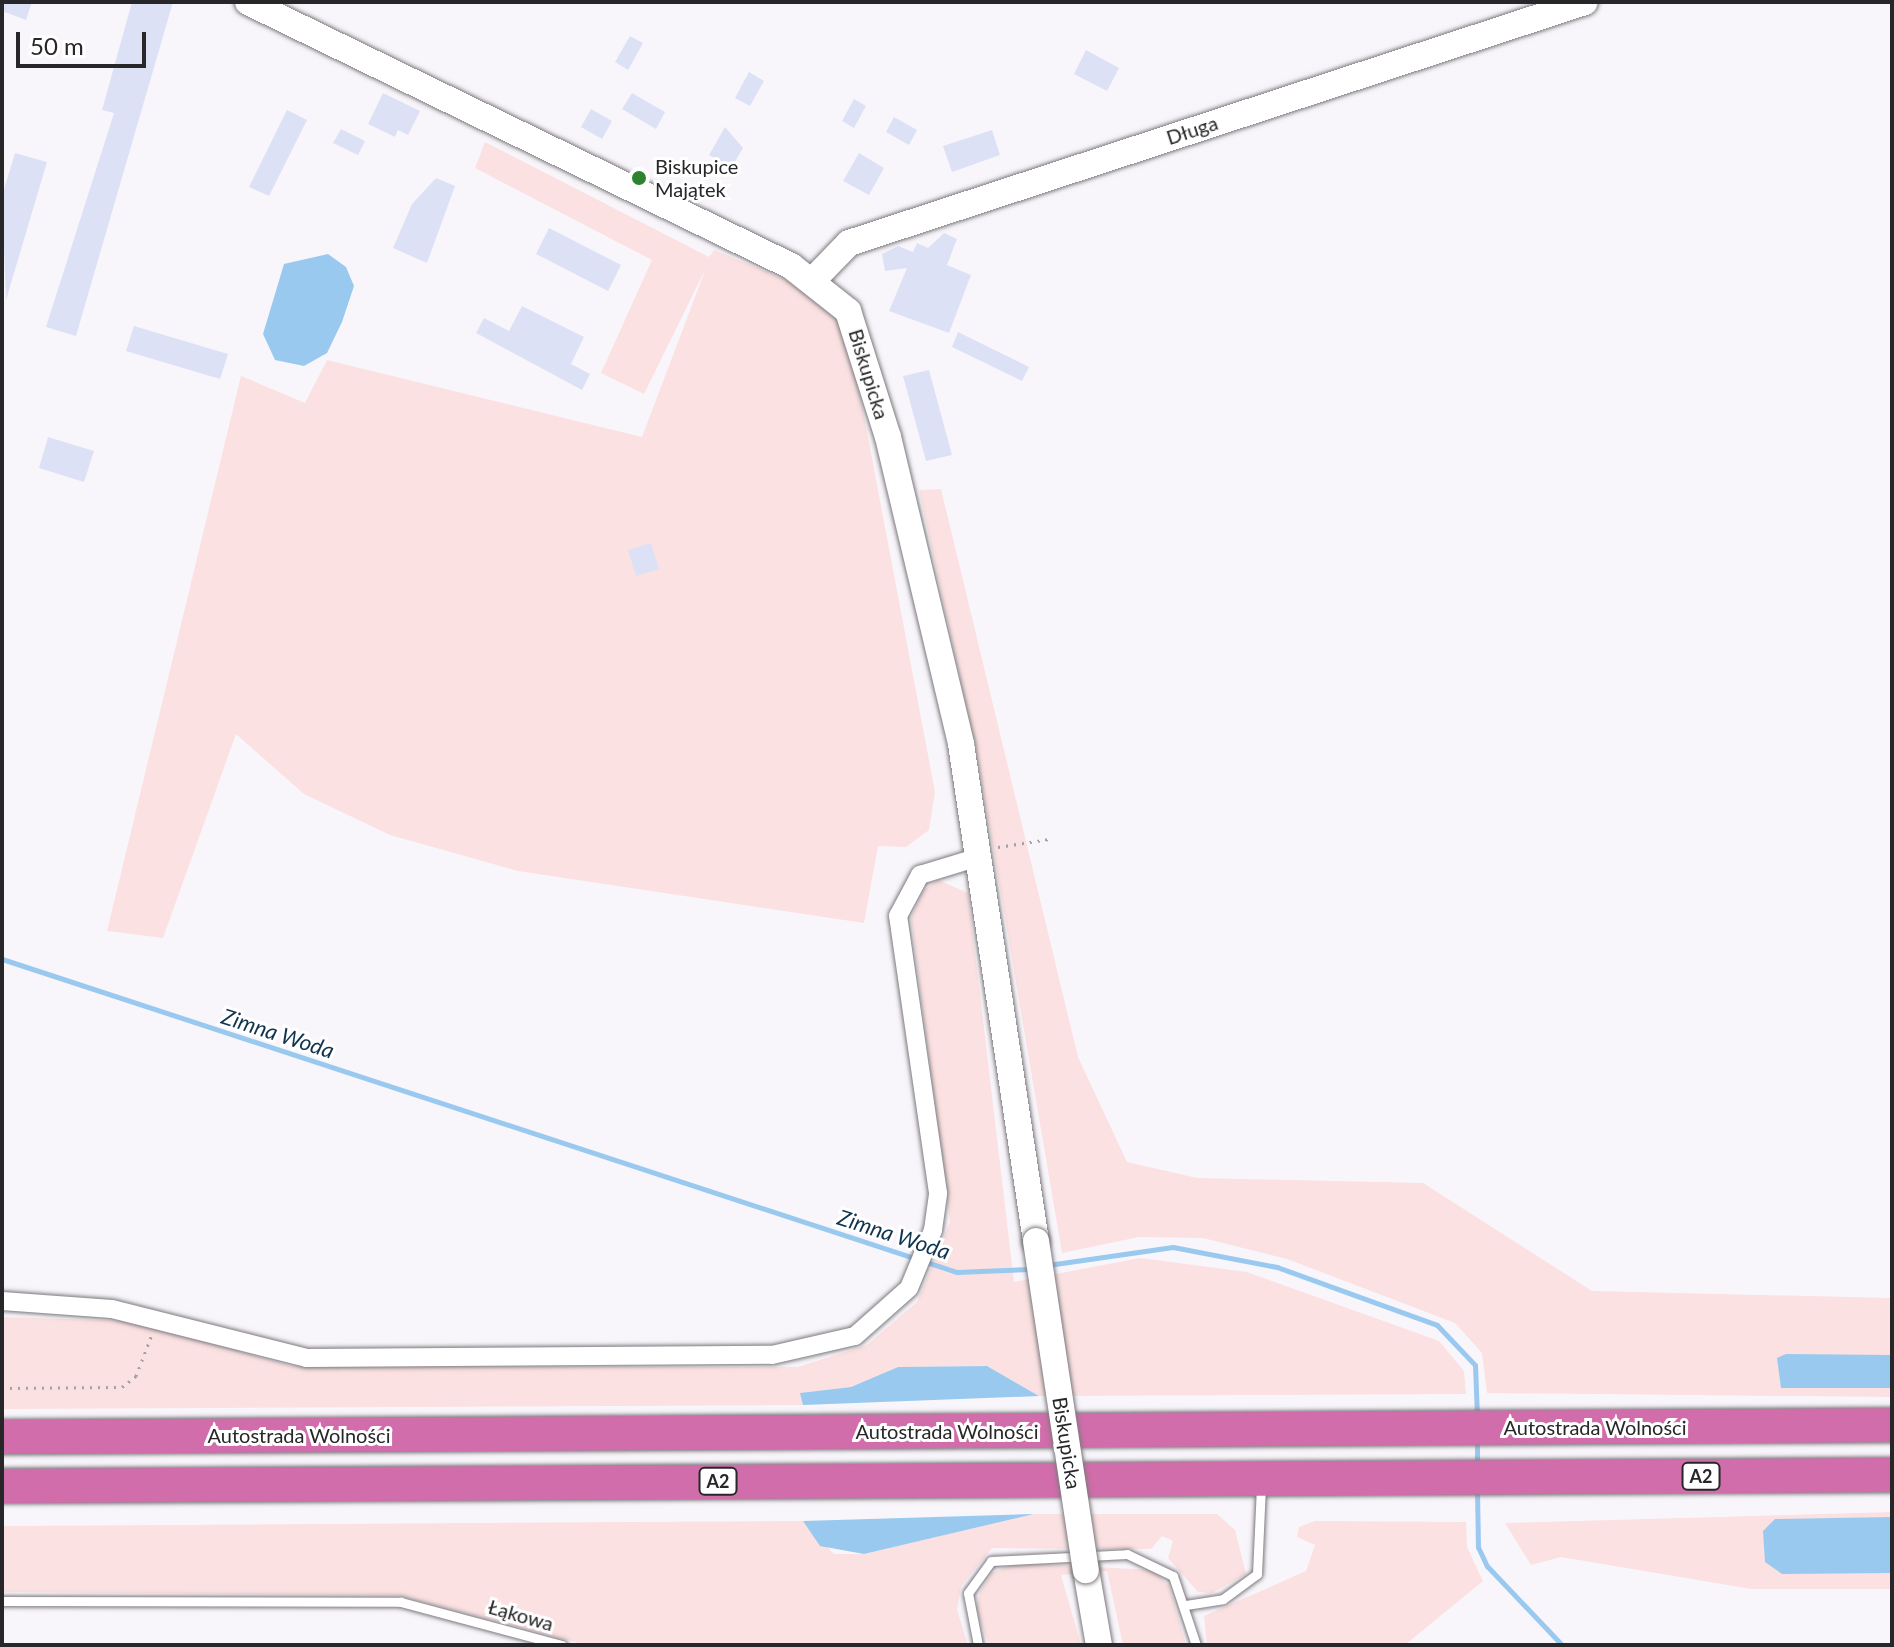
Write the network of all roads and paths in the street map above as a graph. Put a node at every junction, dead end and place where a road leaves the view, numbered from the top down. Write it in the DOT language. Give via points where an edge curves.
graph roads {
  1 [pos="248,2"];
  2 [pos="1585,2"];
  3 [pos="814,279"];
  4 [pos="1049,839"];
  5 [pos="979,854"];
  6 [pos="2,1301"];
  7 [pos="155,1320"];
  8 [pos="2,1388"];
  9 [pos="1892,1425"];
  10 [pos="2,1437"];
  11 [pos="1892,1475"];
  12 [pos="1261,1479"];
  13 [pos="2,1486"];
  14 [pos="2,1601"];
  15 [pos="1186,1605"];
  16 [pos="562,1645"];
  17 [pos="978,1645"];
  18 [pos="1099,1645"];
  19 [pos="1196,1645"];
  1 -- 3 [label="main road, Biskupicka"];
  2 -- 3 [label="main road, Długa" via="849,243"];
  3 -- 5 [label="main road, Biskupicka" via="851,316 888,437 941,648"];
  4 -- 5 [label="path"];
  5 -- 7 [label="street" via="920,875 898,916 935,1158 933,1230 909,1288 855,1336 772,1355 307,1358"];
  5 -- 18 [label="main road, Biskupicka, bridge"];
  6 -- 7 [label="street" via="56,1301"];
  7 -- 8 [label="path" via="141,1367 122,1387"];
  9 -- 10 [label="highway, Autostrada Wolności"];
  11 -- 12 [label="highway, A2"];
  12 -- 13 [label="highway, A2"];
  12 -- 15 [label="lane" via="1257,1574 1223,1599"];
  14 -- 16 [label="lane, Łąkowa" via="366,1600 470,1619"];
  15 -- 17 [label="lane" via="1173,1576 1147,1557 1019,1554 991,1561 974,1578 968,1616"];
  15 -- 19 [label="lane"];
}
